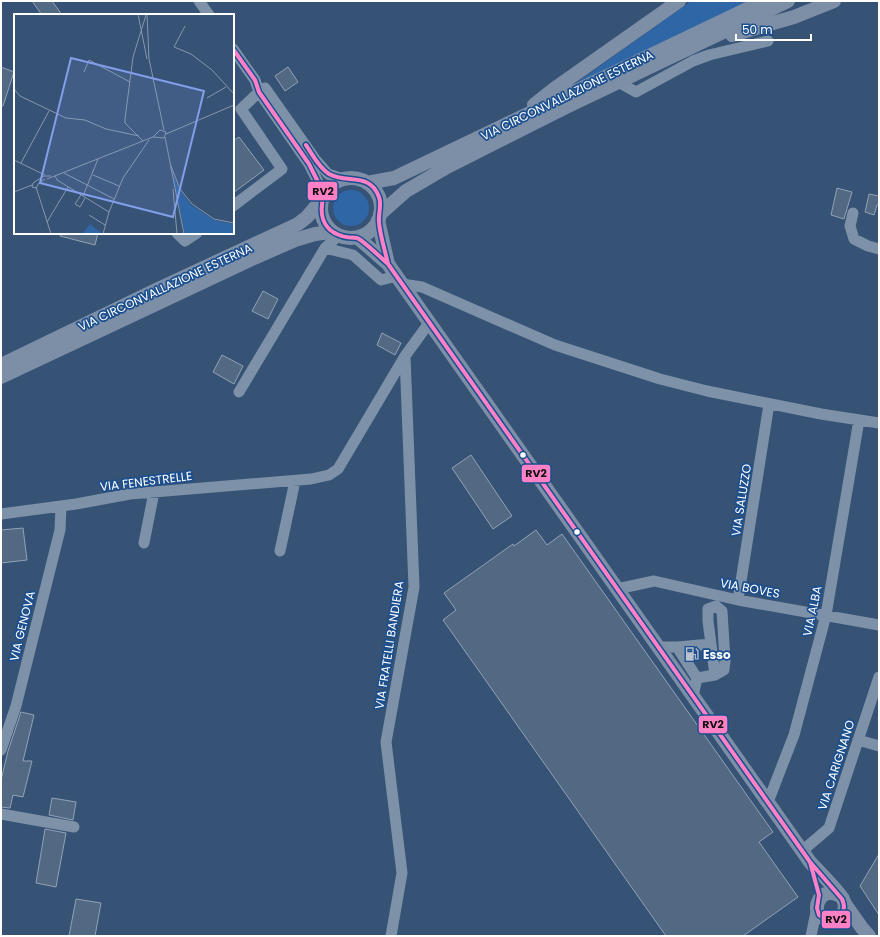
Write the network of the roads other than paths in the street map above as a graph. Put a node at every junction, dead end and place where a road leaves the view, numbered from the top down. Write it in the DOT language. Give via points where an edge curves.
graph roads {
  1 [pos="199,1"];
  2 [pos="679,1"];
  3 [pos="764,1"];
  4 [pos="788,1"];
  5 [pos="834,1"];
  6 [pos="208,14"];
  7 [pos="768,41"];
  8 [pos="688,48"];
  9 [pos="234,50"];
  10 [pos="255,80"];
  11 [pos="618,82"];
  12 [pos="259,92"];
  13 [pos="519,124"];
  14 [pos="343,179"];
  15 [pos="367,183"];
  16 [pos="323,196"];
  17 [pos="234,205"];
  18 [pos="853,213"];
  19 [pos="379,217"];
  20 [pos="178,234"];
  21 [pos="195,234"];
  22 [pos="335,234"];
  23 [pos="358,238"];
  24 [pos="325,248"];
  25 [pos="879,249"];
  26 [pos="388,264"];
  27 [pos="399,280"];
  28 [pos="429,324"];
  29 [pos="405,356"];
  30 [pos="1,365"];
  31 [pos="1,377"];
  32 [pos="239,392"];
  33 [pos="769,404"];
  34 [pos="859,420"];
  35 [pos="879,423"];
  36 [pos="295,481"];
  37 [pos="154,492"];
  38 [pos="61,506"];
  39 [pos="1,514"];
  40 [pos="144,543"];
  41 [pos="280,551"];
  42 [pos="617,589"];
  43 [pos="738,600"];
  44 [pos="826,615"];
  45 [pos="879,625"];
  46 [pos="712,644"];
  47 [pos="658,647"];
  48 [pos="677,647"];
  49 [pos="715,675"];
  50 [pos="879,677"];
  51 [pos="696,678"];
  52 [pos="693,696"];
  53 [pos="858,740"];
  54 [pos="879,746"];
  55 [pos="1,750"];
  56 [pos="768,802"];
  57 [pos="1,814"];
  58 [pos="74,828"];
  59 [pos="806,856"];
  60 [pos="842,900"];
  61 [pos="818,903"];
  62 [pos="835,920"];
  63 [pos="391,936"];
  64 [pos="812,936"];
  65 [pos="859,936"];
  66 [pos="869,936"];
  1 -- 6 [label="street"];
  2 -- 13 [label="main road" via="554,89"];
  3 -- 13 [label="main road, VIA CIRCONVALLAZIONE ESTERNA"];
  4 -- 8 [label="main road, VIA CIRCONVALLAZIONE ESTERNA"];
  5 -- 8 [label="main road" via="794,17"];
  7 -- 11 [label="street, VIA CIRCONVALLAZIONE ESTERNA" via="698,59 636,92"];
  8 -- 11 [label="main road, VIA CIRCONVALLAZIONE ESTERNA"];
  9 -- 10 [label="street"];
  10 -- 12 [label="street"];
  10 -- 14 [label="street" via="263,86 328,174"];
  11 -- 13 [label="main road, VIA CIRCONVALLAZIONE ESTERNA"];
  12 -- 16 [label="street" via="309,164"];
  12 -- 17 [label="street" via="241,109 282,168"];
  13 -- 15 [label="main road, VIA CIRCONVALLAZIONE ESTERNA" via="394,178"];
  13 -- 19 [label="main road, VIA CIRCONVALLAZIONE ESTERNA" via="406,191"];
  14 -- 15 [label="main road" via="359,179"];
  14 -- 16 [label="main road" via="333,183"];
  15 -- 19 [label="main road" via="379,197"];
  16 -- 22 [label="main road" via="320,211 322,219 327,228"];
  16 -- 30 [label="main road, VIA CIRCONVALLAZIONE ESTERNA" via="298,224"];
  18 -- 25 [label="street" via="850,226 854,239"];
  19 -- 23 [label="main road" via="368,233"];
  19 -- 26 [label="main road"];
  20 -- 21 [label="street" via="184,241"];
  22 -- 23 [label="main road"];
  22 -- 24 [label="street"];
  22 -- 31 [label="main road, VIA CIRCONVALLAZIONE ESTERNA" via="315,234 295,240"];
  23 -- 26 [label="main road"];
  24 -- 27 [label="street" via="353,255 381,280"];
  24 -- 32 [label="street"];
  26 -- 27 [label="main road"];
  27 -- 28 [label="main road"];
  27 -- 33 [label="street" via="422,287 555,345 660,379"];
  28 -- 29 [label="street, VIA FENESTRELLE"];
  28 -- 42 [label="main road"];
  29 -- 36 [label="street, VIA FENESTRELLE" via="338,469 329,475"];
  29 -- 63 [label="street, VIA FRATELLI BANDIERA" via="414,587 386,742 402,872"];
  33 -- 34 [label="street"];
  33 -- 43 [label="street, VIA SALUZZO"];
  34 -- 35 [label="street"];
  34 -- 44 [label="street, VIA ALBA"];
  36 -- 37 [label="street, VIA FENESTRELLE"];
  36 -- 41 [label="street"];
  37 -- 38 [label="street, VIA FENESTRELLE"];
  37 -- 40 [label="street"];
  38 -- 39 [label="street, VIA FENESTRELLE"];
  38 -- 55 [label="street, VIA GENOVA" via="60,530 16,706"];
  42 -- 43 [label="street, VIA BOVES" via="654,581"];
  42 -- 47 [label="main road"];
  43 -- 44 [label="street, VIA BOVES"];
  44 -- 45 [label="street, VIA BOVES"];
  44 -- 56 [label="street, VIA ALBA" via="794,735"];
  46 -- 48 [label="street"];
  46 -- 49 [label="street"];
  46 -- 49 [label="street" via="708,609 716,606 722,611 725,661 724,670"];
  47 -- 48 [label="street"];
  47 -- 52 [label="main road"];
  48 -- 51 [label="street"];
  49 -- 51 [label="street"];
  50 -- 53 [label="street, VIA CARIGNANO"];
  51 -- 52 [label="street"];
  52 -- 56 [label="main road"];
  53 -- 54 [label="street"];
  53 -- 59 [label="street, VIA CARIGNANO" via="830,828"];
  56 -- 59 [label="main road"];
  57 -- 58 [label="street"];
  59 -- 60 [label="main road"];
  59 -- 61 [label="main road"];
  60 -- 61 [label="main road" via="834,893 829,893"];
  60 -- 62 [label="main road" via="845,908 843,915"];
  60 -- 66 [label="main road"];
  61 -- 62 [label="main road" via="821,917 828,921"];
  61 -- 64 [label="street"];
  62 -- 64 [label="street" via="823,925"];
  62 -- 65 [label="main road" via="848,926"];
}
